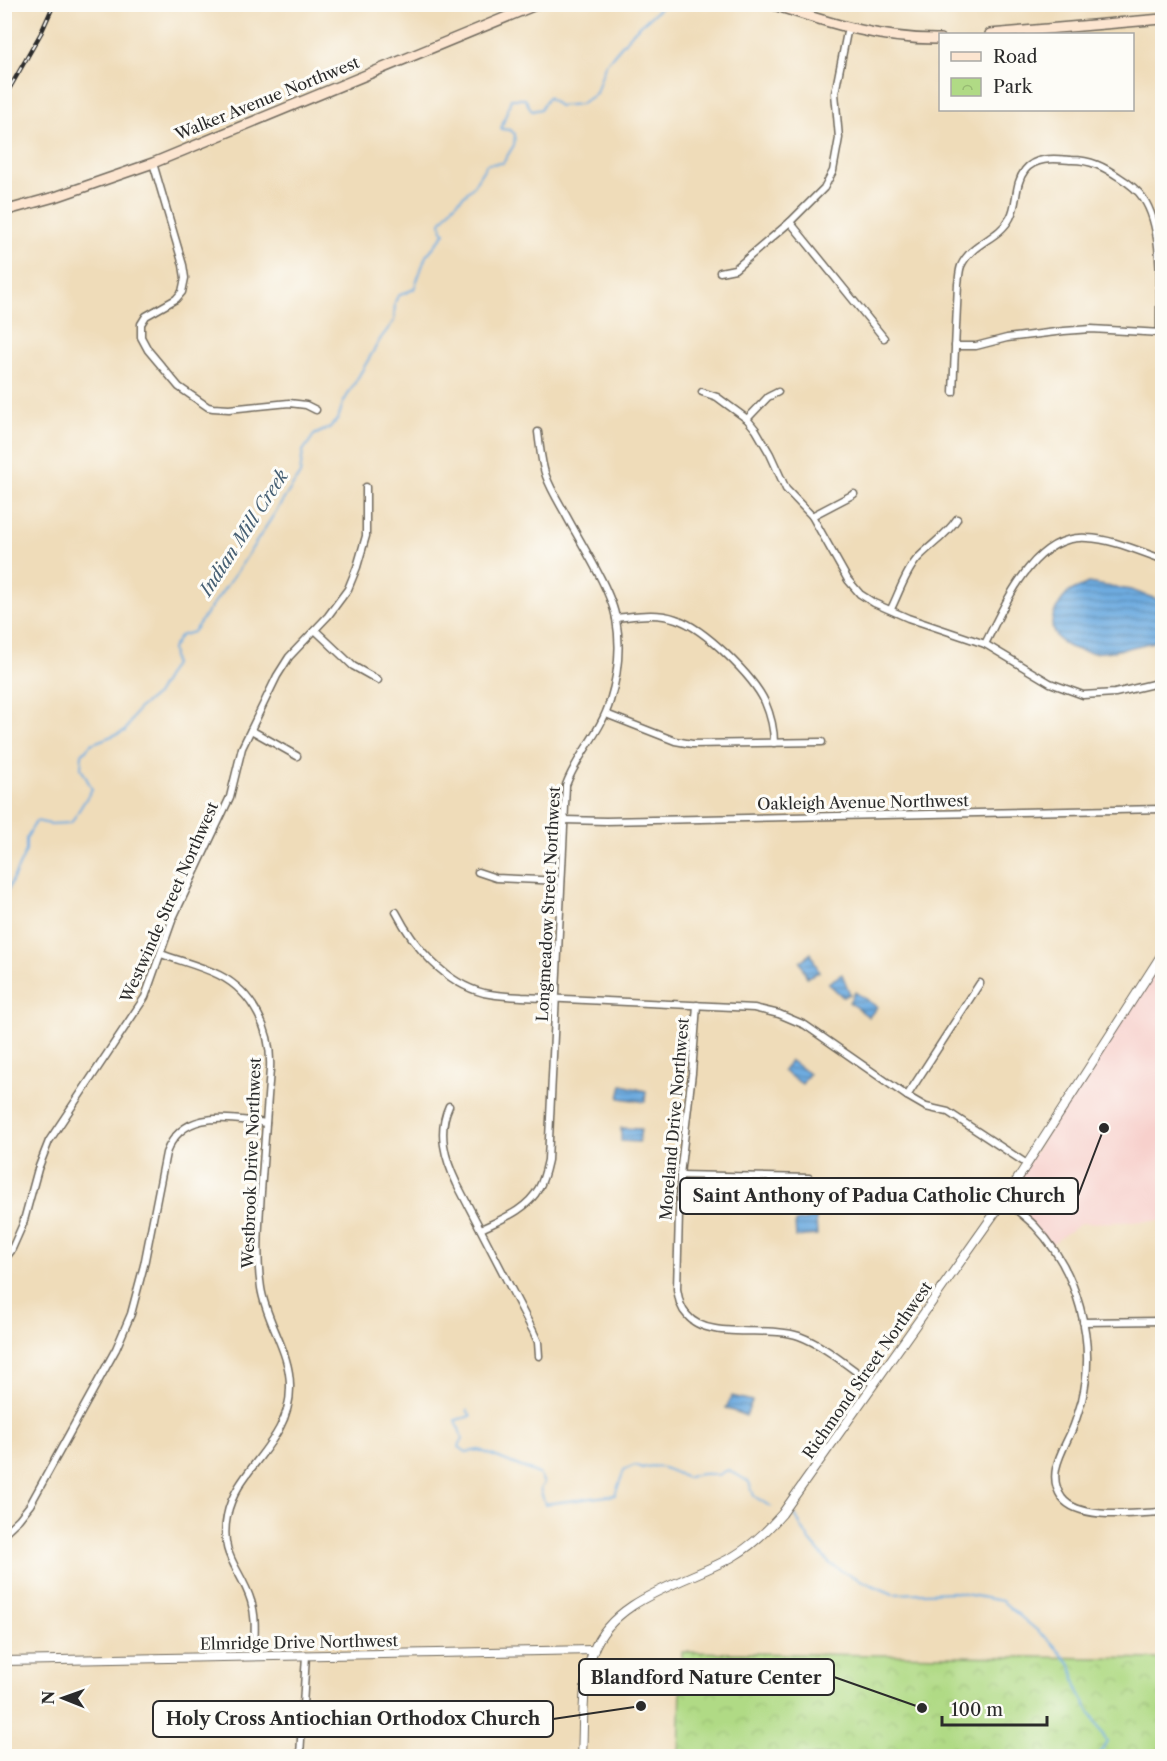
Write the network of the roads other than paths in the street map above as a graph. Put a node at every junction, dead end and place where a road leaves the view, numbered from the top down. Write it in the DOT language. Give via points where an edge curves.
graph roads {
  1 [pos="538,4"];
  2 [pos="771,4"];
  3 [pos="1162,19"];
  4 [pos="848,27"];
  5 [pos="1001,33"];
  6 [pos="939,39"];
  7 [pos="153,163"];
  8 [pos="4,211"];
  9 [pos="790,222"];
  10 [pos="720,272"];
  11 [pos="1161,333"];
  12 [pos="884,338"];
  13 [pos="955,346"];
  14 [pos="702,392"];
  15 [pos="778,392"];
  16 [pos="953,392"];
  17 [pos="316,410"];
  18 [pos="747,419"];
  19 [pos="538,432"];
  20 [pos="366,487"];
  21 [pos="854,494"];
  22 [pos="812,516"];
  23 [pos="957,519"];
  24 [pos="1162,559"];
  25 [pos="891,609"];
  26 [pos="616,618"];
  27 [pos="315,630"];
  28 [pos="985,644"];
  29 [pos="378,680"];
  30 [pos="1162,682"];
  31 [pos="606,714"];
  32 [pos="251,730"];
  33 [pos="822,742"];
  34 [pos="774,743"];
  35 [pos="297,756"];
  36 [pos="1162,809"];
  37 [pos="564,820"];
  38 [pos="478,872"];
  39 [pos="561,881"];
  40 [pos="396,912"];
  41 [pos="161,954"];
  42 [pos="1162,954"];
  43 [pos="980,983"];
  44 [pos="556,998"];
  45 [pos="697,1005"];
  46 [pos="907,1096"];
  47 [pos="449,1106"];
  48 [pos="266,1123"];
  49 [pos="1027,1164"];
  50 [pos="680,1175"];
  51 [pos="809,1178"];
  52 [pos="1004,1200"];
  53 [pos="481,1230"];
  54 [pos="4,1260"];
  55 [pos="1162,1321"];
  56 [pos="1083,1322"];
  57 [pos="539,1356"];
  58 [pos="873,1384"];
  59 [pos="1162,1512"];
  60 [pos="4,1533"];
  61 [pos="594,1650"];
  62 [pos="306,1655"];
  63 [pos="254,1656"];
  64 [pos="4,1662"];
  65 [pos="300,1756"];
  66 [pos="582,1756"];
  1 -- 7 [label="main road, Walker Avenue Northwest"];
  2 -- 4 [label="main road"];
  3 -- 5 [label="main road"];
  4 -- 6 [label="main road" via="882,35"];
  4 -- 9 [label="street" via="835,93 839,138 833,171 824,188"];
  7 -- 8 [label="main road, Walker Avenue Northwest"];
  7 -- 17 [label="street" via="185,278 183,292 146,316 141,324 141,338 148,350 179,387 208,407 229,409 289,403"];
  9 -- 10 [label="street" via="735,269"];
  9 -- 12 [label="street"];
  11 -- 13 [label="street" via="1091,329"];
  11 -- 13 [label="street" via="1158,240 1154,219 1143,197 1096,163 1047,159 1026,169 1011,217 1002,229 970,253 961,267"];
  13 -- 16 [label="street"];
  14 -- 18 [label="street" via="717,397"];
  15 -- 18 [label="street"];
  18 -- 22 [label="street" via="763,439 786,489"];
  19 -- 26 [label="street, Longmeadow Street Northwest" via="548,481"];
  20 -- 27 [label="street, Westwinde Street Northwest" via="367,530 357,567 342,598"];
  21 -- 22 [label="street"];
  22 -- 25 [label="street" via="848,580 860,594"];
  23 -- 25 [label="street" via="912,565"];
  24 -- 28 [label="street" via="1084,537 1059,544 1035,560 1018,582"];
  25 -- 28 [label="street"];
  26 -- 31 [label="street, Longmeadow Street Northwest" via="618,662"];
  26 -- 34 [label="street" via="669,617 712,640 757,688 772,721"];
  27 -- 29 [label="street" via="353,666"];
  27 -- 32 [label="street, Westwinde Street Northwest" via="283,666"];
  28 -- 30 [label="street" via="1050,683 1083,695 1115,693"];
  31 -- 34 [label="street" via="685,743"];
  31 -- 37 [label="street, Longmeadow Street Northwest" via="569,777"];
  32 -- 35 [label="street"];
  32 -- 41 [label="street, Westwinde Street Northwest" via="242,748 230,797 173,918"];
  33 -- 34 [label="street"];
  36 -- 37 [label="street, Oakleigh Avenue Northwest"];
  37 -- 39 [label="street, Longmeadow Street Northwest"];
  38 -- 39 [label="street" via="496,878"];
  39 -- 44 [label="street, Longmeadow Street Northwest"];
  40 -- 44 [label="street" via="423,950 446,974 466,986 485,993"];
  41 -- 48 [label="street, Westbrook Drive Northwest" via="220,975 243,992 255,1009 270,1052"];
  41 -- 54 [label="street, Westwinde Street Northwest" via="145,997 49,1141 22,1224"];
  42 -- 49 [label="street, Richmond Street Northwest"];
  43 -- 46 [label="street"];
  44 -- 45 [label="street"];
  44 -- 53 [label="street, Longmeadow Street Northwest" via="548,1160 541,1184 518,1210"];
  45 -- 46 [label="street" via="754,1008 805,1025"];
  45 -- 50 [label="street, Moreland Drive Northwest"];
  46 -- 49 [label="street" via="926,1107 948,1112"];
  47 -- 53 [label="street" via="443,1122 445,1154"];
  48 -- 60 [label="street" via="201,1120 173,1138 165,1157 138,1290 122,1336 30,1505"];
  48 -- 63 [label="street, Westbrook Drive Northwest" via="258,1263 265,1306 284,1352 291,1387 277,1434 231,1499 225,1538 252,1604"];
  49 -- 52 [label="street, Richmond Street Northwest"];
  50 -- 51 [label="street"];
  50 -- 58 [label="street, Moreland Drive Northwest" via="677,1289 687,1316 696,1324 714,1329 798,1335"];
  52 -- 56 [label="street" via="1035,1226 1050,1245 1071,1282"];
  52 -- 58 [label="street, Richmond Street Northwest"];
  53 -- 57 [label="street" via="533,1331"];
  55 -- 56 [label="street"];
  56 -- 59 [label="street" via="1087,1347 1082,1398 1054,1472 1056,1485 1062,1498 1083,1511"];
  58 -- 61 [label="street, Richmond Street Northwest" via="782,1514 762,1536 727,1560 640,1600 616,1619"];
  61 -- 62 [label="street, Elmridge Drive Northwest"];
  61 -- 66 [label="street, Richmond Street Northwest" via="586,1690"];
  62 -- 63 [label="street, Elmridge Drive Northwest"];
  62 -- 65 [label="street"];
  63 -- 64 [label="street, Elmridge Drive Northwest"];
}
